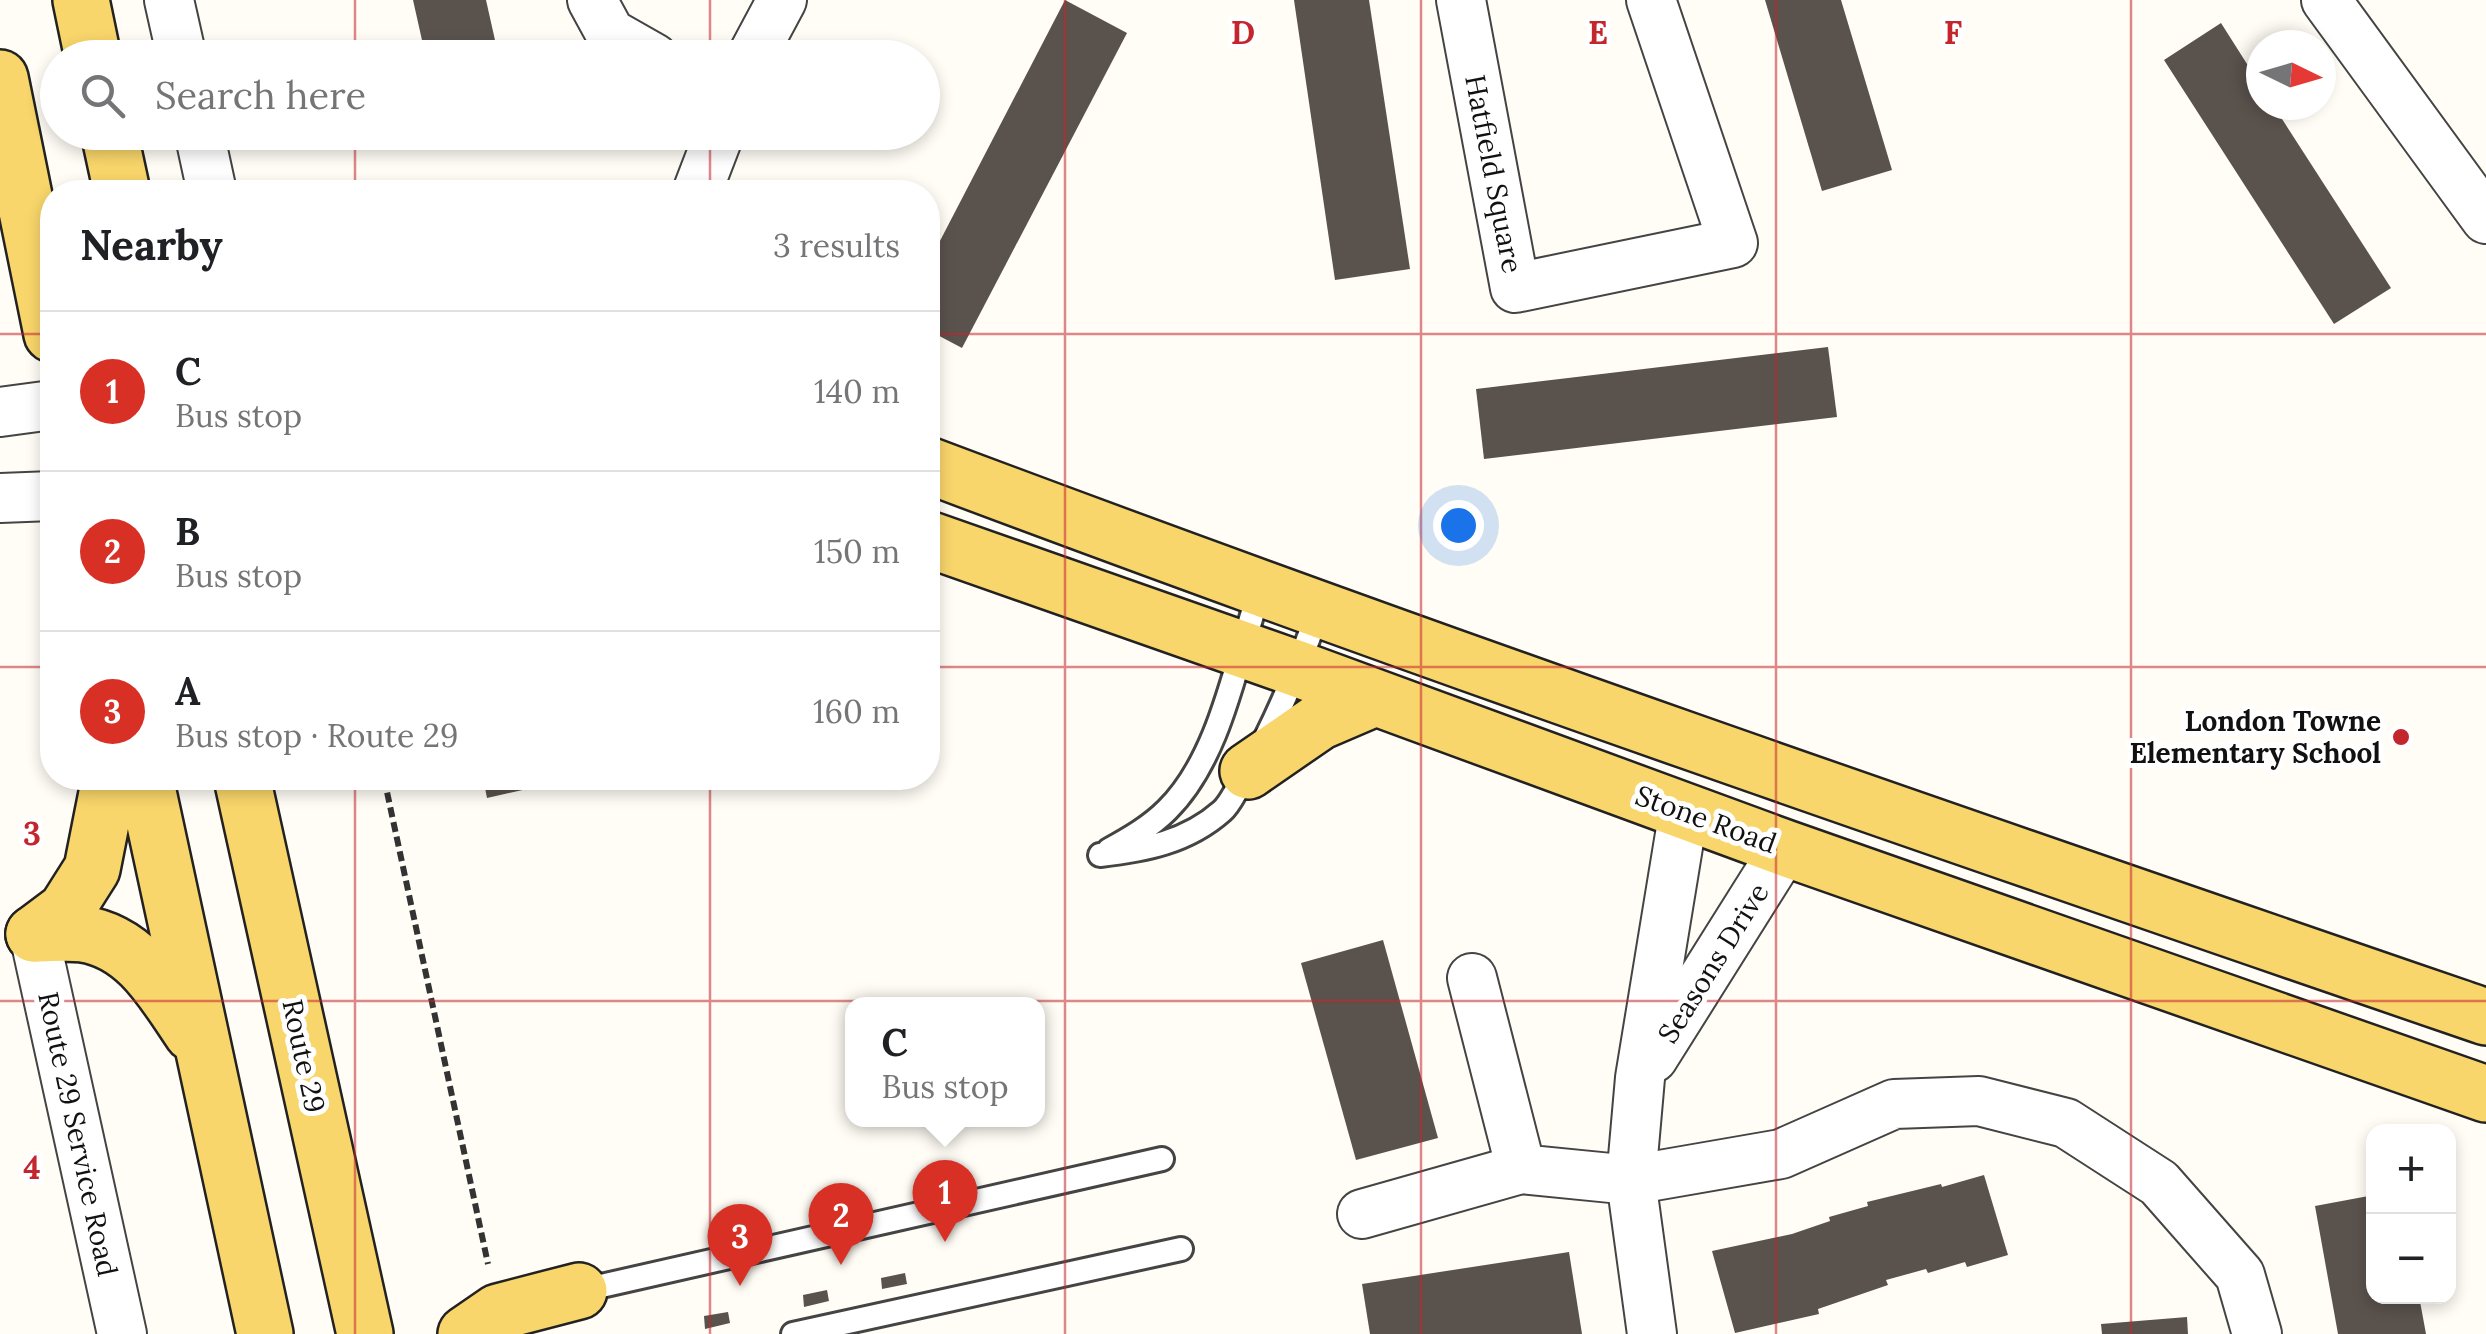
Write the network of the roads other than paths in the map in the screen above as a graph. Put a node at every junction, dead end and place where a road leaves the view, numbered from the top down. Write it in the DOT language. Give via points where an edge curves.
graph roads {
  1 [pos="80,0"];
  2 [pos="169,0"];
  3 [pos="592,0"];
  4 [pos="782,0"];
  5 [pos="1461,0"];
  6 [pos="1651,0"];
  7 [pos="2326,0"];
  8 [pos="89,40"];
  9 [pos="178,40"];
  10 [pos="624,40"];
  11 [pos="761,40"];
  12 [pos="0,78"];
  13 [pos="113,150"];
  14 [pos="202,150"];
  15 [pos="713,150"];
  16 [pos="119,180"];
  17 [pos="209,180"];
  18 [pos="702,180"];
  19 [pos="2486,219"];
  20 [pos="40,275"];
  21 [pos="40,407"];
  22 [pos="0,412"];
  23 [pos="940,470"];
  24 [pos="40,496"];
  25 [pos="0,498"];
  26 [pos="940,543"];
  27 [pos="1260,590"];
  28 [pos="1319,610"];
  29 [pos="1240,649"];
  30 [pos="1298,668"];
  31 [pos="1375,698"];
  32 [pos="1248,771"];
  33 [pos="108,790"];
  34 [pos="149,790"];
  35 [pos="245,790"];
  36 [pos="1684,810"];
  37 [pos="1785,848"];
  38 [pos="20,936"];
  39 [pos="1472,978"];
  40 [pos="2486,1017"];
  41 [pos="204,1051"];
  42 [pos="1640,1078"];
  43 [pos="2486,1094"];
  44 [pos="1162,1159"];
  45 [pos="1521,1169"];
  46 [pos="1631,1180"];
  47 [pos="1362,1214"];
  48 [pos="1181,1249"];
  49 [pos="579,1291"];
  50 [pos="482,1323"];
  51 [pos="111,1332"];
  52 [pos="265,1334"];
  53 [pos="365,1334"];
  54 [pos="793,1334"];
  55 [pos="1652,1334"];
  56 [pos="2257,1334"];
  1 -- 8 [label="main road"];
  2 -- 9 [label="street"];
  3 -- 10 [label="street" via="610,32"];
  4 -- 11 [label="street"];
  5 -- 6 [label="street, Hatfield Square" via="1515,288 1734,244"];
  7 -- 19 [label="street"];
  12 -- 20 [label="main road"];
  13 -- 16 [label="main road"];
  14 -- 17 [label="street"];
  15 -- 18 [label="street"];
  21 -- 22 [label="street"];
  23 -- 27 [label="main road"];
  24 -- 25 [label="street"];
  26 -- 29 [label="main road, Stone Road"];
  27 -- 28 [label="main road"];
  27 -- 29 [label="lane"];
  28 -- 30 [label="lane"];
  28 -- 40 [label="main road"];
  29 -- 30 [label="main road, Stone Road"];
  29 -- 32 [label="lane" via="1190,782 1152,822 1100,855 1185,836 1224,809"];
  30 -- 31 [label="main road, Stone Road"];
  30 -- 32 [label="lane"];
  31 -- 32 [label="main road" via="1319,722"];
  31 -- 36 [label="main road, Stone Road"];
  33 -- 38 [label="main road" via="92,868 66,910"];
  34 -- 41 [label="main road"];
  35 -- 53 [label="main road, Route 29"];
  36 -- 37 [label="main road, Stone Road"];
  36 -- 42 [label="street, Seasons Drive"];
  37 -- 42 [label="street, Seasons Drive"];
  37 -- 43 [label="main road, Stone Road"];
  38 -- 41 [label="main road" via="83,934 120,944 153,976"];
  38 -- 51 [label="street, Route 29 Service Road"];
  39 -- 45 [label="street"];
  41 -- 52 [label="main road"];
  42 -- 46 [label="street, Seasons Drive"];
  44 -- 49 [label="lane"];
  45 -- 46 [label="street"];
  45 -- 47 [label="street"];
  46 -- 55 [label="street, Seasons Drive"];
  46 -- 56 [label="street" via="1782,1154 1894,1104 1979,1100 2066,1123 2159,1183 2240,1275"];
  48 -- 54 [label="lane"];
  49 -- 50 [label="main road"];
}
